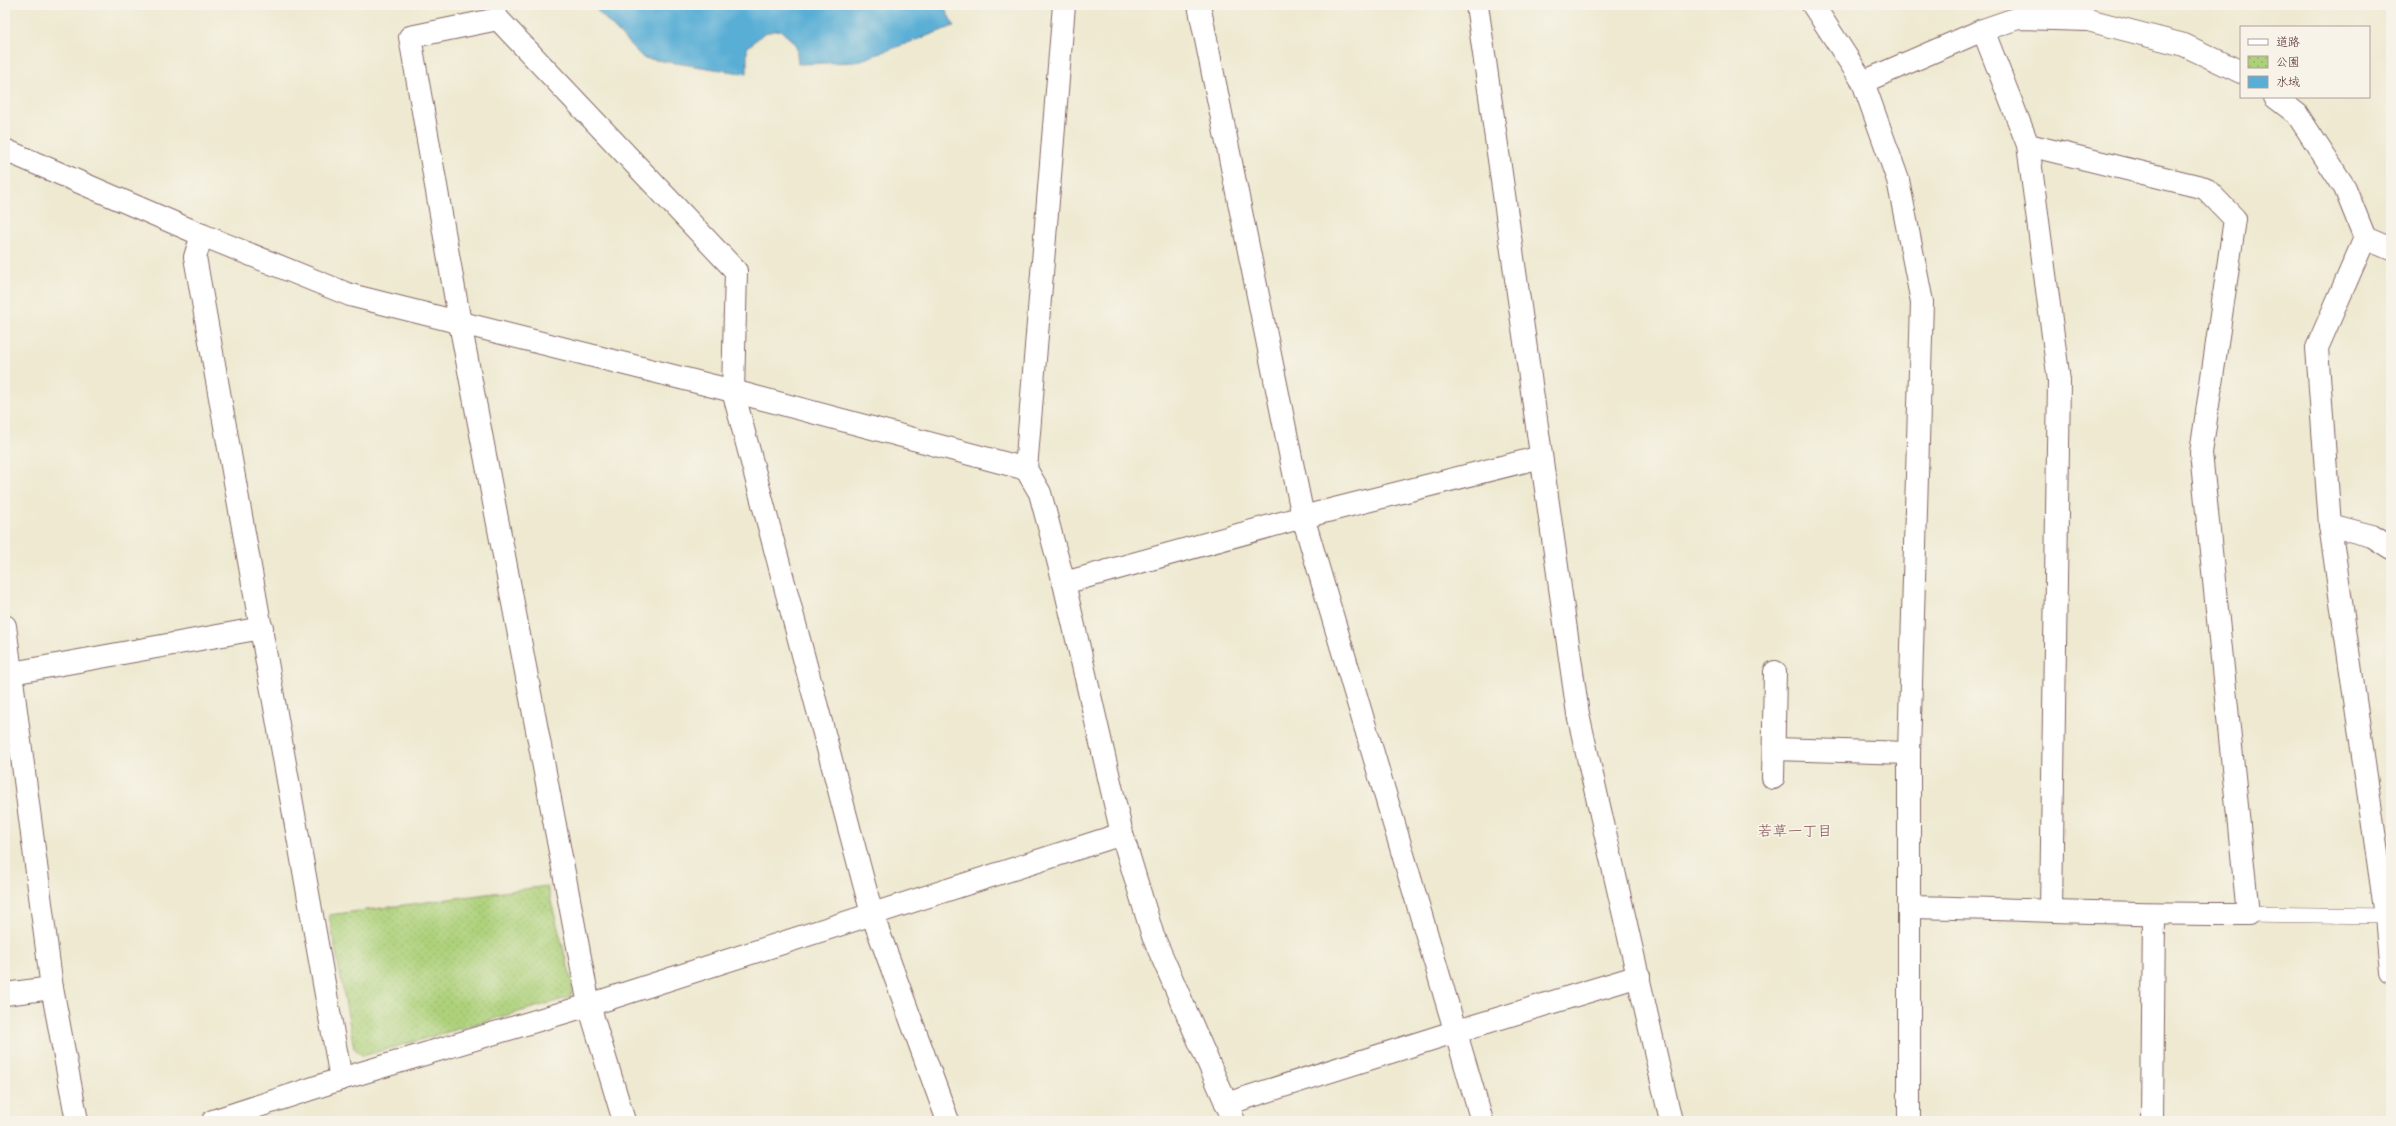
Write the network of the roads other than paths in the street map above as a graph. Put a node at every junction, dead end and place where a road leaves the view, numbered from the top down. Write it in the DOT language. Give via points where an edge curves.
graph roads {
  1 [pos="1064,5"];
  2 [pos="1199,5"];
  3 [pos="1477,5"];
  4 [pos="1814,5"];
  5 [pos="1983,30"];
  6 [pos="2240,72"];
  7 [pos="1862,82"];
  8 [pos="2276,98"];
  9 [pos="2028,146"];
  10 [pos="5,150"];
  11 [pos="202,235"];
  12 [pos="2365,238"];
  13 [pos="2391,249"];
  14 [pos="460,323"];
  15 [pos="733,391"];
  16 [pos="1541,457"];
  17 [pos="1026,469"];
  18 [pos="1303,517"];
  19 [pos="2330,525"];
  20 [pos="2391,548"];
  21 [pos="1064,583"];
  22 [pos="5,626"];
  23 [pos="262,628"];
  24 [pos="1775,672"];
  25 [pos="12,673"];
  26 [pos="1774,749"];
  27 [pos="1909,753"];
  28 [pos="1773,778"];
  29 [pos="1122,834"];
  30 [pos="1910,907"];
  31 [pos="2051,910"];
  32 [pos="872,914"];
  33 [pos="2248,914"];
  34 [pos="2154,915"];
  35 [pos="2388,916"];
  36 [pos="2391,972"];
  37 [pos="1639,976"];
  38 [pos="52,988"];
  39 [pos="5,994"];
  40 [pos="589,1005"];
  41 [pos="1454,1032"];
  42 [pos="341,1079"];
  43 [pos="1230,1112"];
  44 [pos="77,1121"];
  45 [pos="214,1121"];
  46 [pos="624,1121"];
  47 [pos="948,1121"];
  48 [pos="1482,1121"];
  49 [pos="1671,1121"];
  50 [pos="1909,1121"];
  51 [pos="2152,1121"];
  1 -- 17 [label="street"];
  2 -- 18 [label="street"];
  3 -- 16 [label="street"];
  4 -- 7 [label="street"];
  5 -- 6 [label="street" via="2018,18 2088,20 2184,45"];
  5 -- 7 [label="street"];
  5 -- 9 [label="street"];
  7 -- 27 [label="street" via="1898,180 1922,302"];
  8 -- 12 [label="street" via="2297,114 2345,188"];
  9 -- 31 [label="street" via="2059,382"];
  9 -- 33 [label="street" via="2205,188 2235,219 2201,453"];
  10 -- 11 [label="street"];
  11 -- 14 [label="street" via="350,295"];
  11 -- 23 [label="street" via="195,257"];
  12 -- 13 [label="street"];
  12 -- 19 [label="street" via="2317,348"];
  14 -- 15 [label="street"];
  14 -- 15 [label="street" via="410,37 498,19 736,271"];
  14 -- 40 [label="street"];
  15 -- 17 [label="street"];
  15 -- 32 [label="street"];
  16 -- 18 [label="street"];
  16 -- 37 [label="street" via="1578,714"];
  17 -- 21 [label="street" via="1040,493"];
  18 -- 21 [label="street"];
  18 -- 41 [label="street"];
  19 -- 20 [label="street" via="2372,536"];
  19 -- 35 [label="street"];
  21 -- 29 [label="street"];
  22 -- 25 [label="street"];
  23 -- 25 [label="street"];
  23 -- 42 [label="street"];
  24 -- 26 [label="street"];
  25 -- 38 [label="street"];
  26 -- 27 [label="street"];
  26 -- 28 [label="street"];
  27 -- 30 [label="street"];
  29 -- 32 [label="street"];
  29 -- 43 [label="street" via="1153,936"];
  30 -- 31 [label="street"];
  30 -- 50 [label="street"];
  31 -- 34 [label="street"];
  32 -- 40 [label="street"];
  32 -- 47 [label="street"];
  33 -- 34 [label="street"];
  33 -- 35 [label="lane"];
  34 -- 51 [label="street"];
  35 -- 36 [label="street"];
  37 -- 41 [label="street"];
  37 -- 49 [label="street"];
  38 -- 39 [label="street"];
  38 -- 44 [label="street"];
  40 -- 42 [label="street"];
  40 -- 46 [label="street"];
  41 -- 43 [label="street"];
  41 -- 48 [label="street"];
  42 -- 45 [label="street"];
}
